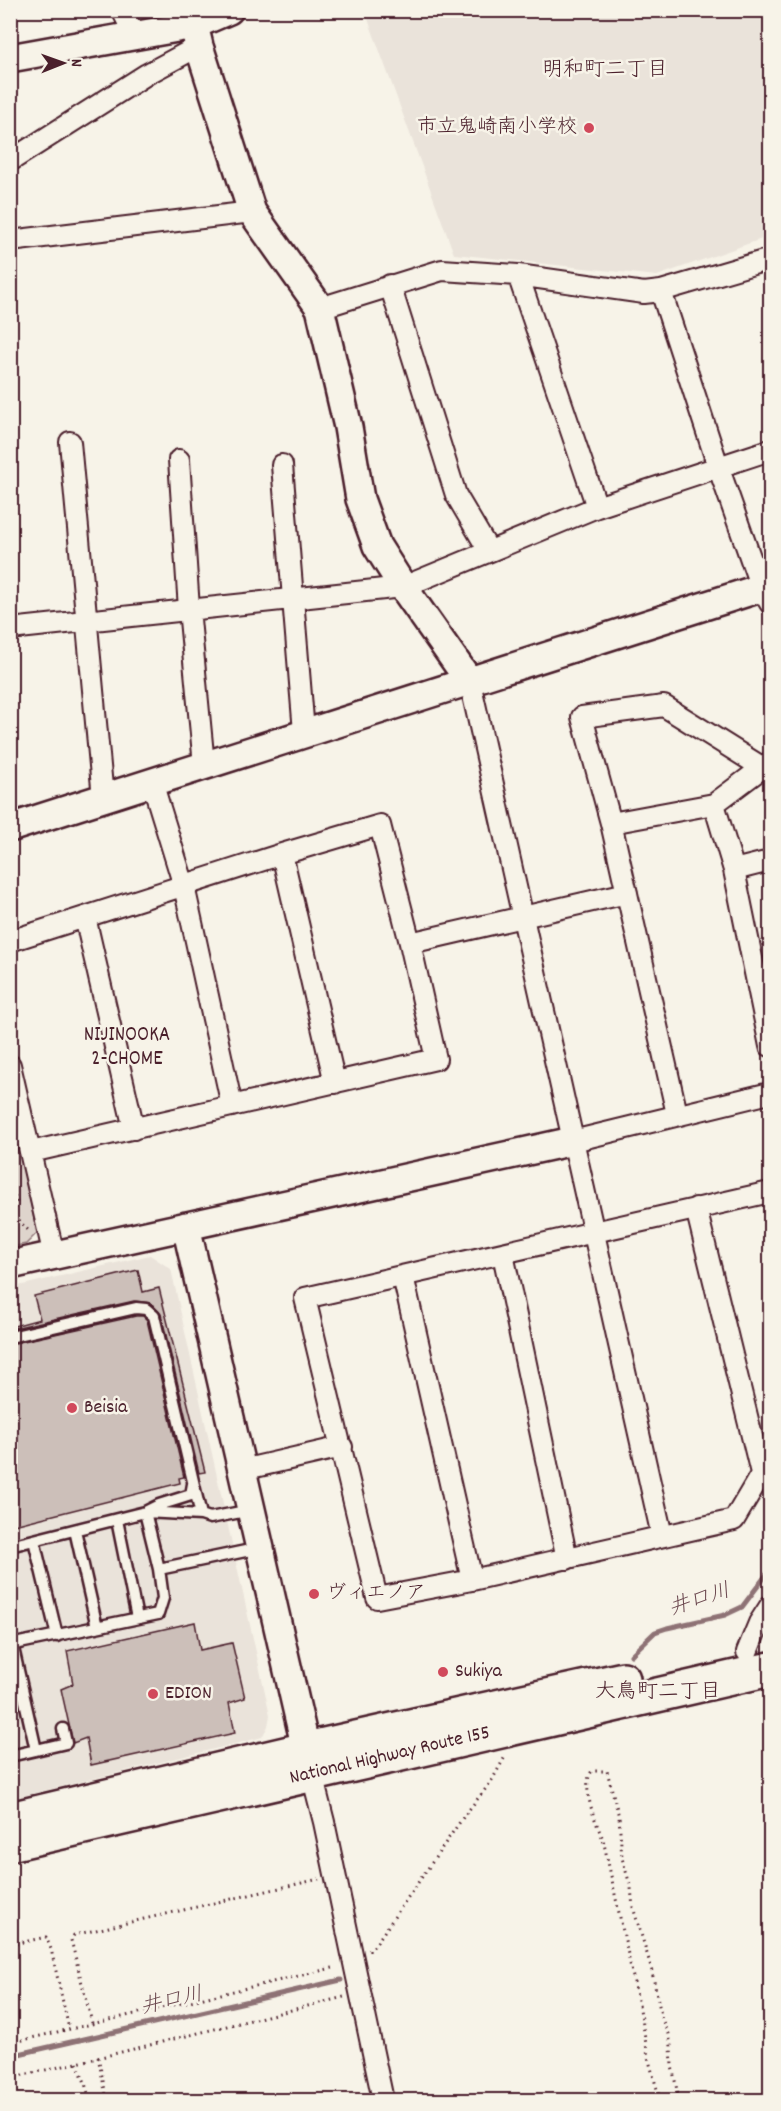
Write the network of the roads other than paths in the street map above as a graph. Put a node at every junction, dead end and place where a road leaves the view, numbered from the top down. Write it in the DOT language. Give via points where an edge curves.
graph roads {
  1 [pos="122,10"];
  2 [pos="229,10"];
  3 [pos="196,35"];
  4 [pos="135,36"];
  5 [pos="11,56"];
  6 [pos="10,161"];
  7 [pos="252,212"];
  8 [pos="10,242"];
  9 [pos="771,259"];
  10 [pos="518,275"];
  11 [pos="390,285"];
  12 [pos="661,291"];
  13 [pos="320,308"];
  14 [pos="70,442"];
  15 [pos="771,450"];
  16 [pos="179,460"];
  17 [pos="282,465"];
  18 [pos="718,466"];
  19 [pos="597,507"];
  20 [pos="489,551"];
  21 [pos="403,586"];
  22 [pos="767,592"];
  23 [pos="292,599"];
  24 [pos="189,609"];
  25 [pos="87,621"];
  26 [pos="10,629"];
  27 [pos="470,682"];
  28 [pos="304,732"];
  29 [pos="204,765"];
  30 [pos="767,765"];
  31 [pos="152,782"];
  32 [pos="103,798"];
  33 [pos="714,804"];
  34 [pos="611,823"];
  35 [pos="10,828"];
  36 [pos="282,854"];
  37 [pos="771,861"];
  38 [pos="734,870"];
  39 [pos="184,886"];
  40 [pos="627,892"];
  41 [pos="522,916"];
  42 [pos="85,917"];
  43 [pos="10,941"];
  44 [pos="410,943"];
  45 [pos="771,1046"];
  46 [pos="10,1065"];
  47 [pos="335,1083"];
  48 [pos="771,1093"];
  49 [pos="232,1106"];
  50 [pos="677,1114"];
  51 [pos="134,1129"];
  52 [pos="573,1141"];
  53 [pos="31,1152"];
  54 [pos="771,1192"];
  55 [pos="696,1208"];
  56 [pos="186,1226"];
  57 [pos="594,1231"];
  58 [pos="503,1254"];
  59 [pos="54,1256"];
  60 [pos="10,1265"];
  61 [pos="404,1275"];
  62 [pos="10,1337"];
  63 [pos="342,1447"];
  64 [pos="766,1466"];
  65 [pos="242,1470"];
  66 [pos="194,1481"];
  67 [pos="252,1510"];
  68 [pos="145,1512"];
  69 [pos="201,1515"];
  70 [pos="117,1520"];
  71 [pos="75,1530"];
  72 [pos="662,1536"];
  73 [pos="34,1540"];
  74 [pos="10,1546"];
  75 [pos="260,1548"];
  76 [pos="567,1559"];
  77 [pos="159,1569"];
  78 [pos="472,1580"];
  79 [pos="771,1606"];
  80 [pos="137,1618"];
  81 [pos="97,1627"];
  82 [pos="57,1636"];
  83 [pos="11,1642"];
  84 [pos="763,1656"];
  85 [pos="63,1729"];
  86 [pos="36,1750"];
  87 [pos="10,1756"];
  88 [pos="309,1762"];
  89 [pos="10,1819"];
  90 [pos="10,1844"];
  91 [pos="383,2100"];
  1 -- 4 [label="street"];
  2 -- 3 [label="street"];
  3 -- 4 [label="street"];
  3 -- 6 [label="street" via="147,74"];
  3 -- 7 [label="street"];
  4 -- 5 [label="street"];
  7 -- 8 [label="street"];
  7 -- 13 [label="street"];
  9 -- 12 [label="street"];
  10 -- 11 [label="street" via="442,270"];
  10 -- 12 [label="street" via="644,293"];
  10 -- 19 [label="street"];
  11 -- 13 [label="street"];
  11 -- 20 [label="street" via="456,495"];
  12 -- 18 [label="street"];
  13 -- 21 [label="street" via="348,427 360,499 377,546"];
  14 -- 25 [label="street"];
  15 -- 18 [label="street"];
  16 -- 24 [label="street"];
  17 -- 23 [label="street"];
  18 -- 19 [label="street"];
  18 -- 22 [label="street"];
  19 -- 20 [label="street"];
  20 -- 21 [label="street"];
  21 -- 23 [label="street"];
  21 -- 27 [label="street"];
  22 -- 27 [label="street"];
  23 -- 24 [label="street"];
  23 -- 28 [label="street"];
  24 -- 25 [label="street"];
  24 -- 29 [label="street"];
  25 -- 26 [label="street"];
  25 -- 32 [label="street"];
  27 -- 28 [label="street"];
  27 -- 41 [label="street"];
  28 -- 29 [label="street"];
  29 -- 31 [label="street"];
  30 -- 33 [label="street"];
  30 -- 34 [label="street" via="664,706 582,717"];
  31 -- 32 [label="street"];
  31 -- 39 [label="street"];
  32 -- 35 [label="street"];
  33 -- 34 [label="street"];
  33 -- 38 [label="street"];
  34 -- 40 [label="street"];
  36 -- 39 [label="street"];
  36 -- 44 [label="street" via="380,825"];
  36 -- 47 [label="street"];
  37 -- 38 [label="street"];
  38 -- 45 [label="street"];
  39 -- 42 [label="street"];
  39 -- 49 [label="street"];
  40 -- 41 [label="street"];
  40 -- 50 [label="street"];
  41 -- 44 [label="street"];
  41 -- 52 [label="street"];
  42 -- 43 [label="street"];
  42 -- 51 [label="street"];
  44 -- 47 [label="street" via="436,1059"];
  46 -- 53 [label="street"];
  47 -- 49 [label="street"];
  48 -- 50 [label="street"];
  49 -- 51 [label="street"];
  50 -- 52 [label="street"];
  51 -- 53 [label="street"];
  52 -- 56 [label="street"];
  52 -- 57 [label="street"];
  53 -- 59 [label="street"];
  54 -- 55 [label="street"];
  55 -- 57 [label="street"];
  55 -- 64 [label="street"];
  56 -- 59 [label="street"];
  56 -- 65 [label="street"];
  57 -- 58 [label="street"];
  57 -- 72 [label="street"];
  58 -- 61 [label="street"];
  58 -- 76 [label="street"];
  59 -- 60 [label="street"];
  61 -- 63 [label="street" via="305,1298"];
  61 -- 78 [label="street"];
  62 -- 66 [label="lane" via="146,1309 154,1316"];
  63 -- 65 [label="street"];
  63 -- 78 [label="street" via="377,1598"];
  64 -- 72 [label="street" via="734,1520"];
  65 -- 67 [label="street"];
  66 -- 68 [label="lane" via="191,1495"];
  66 -- 69 [label="lane"];
  67 -- 69 [label="lane" via="210,1518"];
  67 -- 75 [label="street"];
  68 -- 69 [label="lane"];
  68 -- 70 [label="lane"];
  68 -- 77 [label="lane"];
  70 -- 71 [label="lane"];
  70 -- 80 [label="lane"];
  71 -- 73 [label="lane"];
  71 -- 81 [label="lane"];
  72 -- 76 [label="street"];
  73 -- 74 [label="lane"];
  73 -- 82 [label="lane"];
  75 -- 77 [label="lane"];
  75 -- 88 [label="street"];
  76 -- 78 [label="street"];
  77 -- 80 [label="lane" via="163,1598 158,1614"];
  79 -- 84 [label="street" via="759,1623"];
  80 -- 81 [label="lane"];
  81 -- 82 [label="lane"];
  82 -- 83 [label="lane"];
  83 -- 86 [label="lane"];
  84 -- 88 [label="highway, National Highway Route 155"];
  84 -- 88 [label="highway, National Highway Route 155" via="506,1729"];
  85 -- 86 [label="lane" via="66,1743"];
  86 -- 87 [label="lane"];
  88 -- 89 [label="highway, National Highway Route 155"];
  88 -- 90 [label="highway, National Highway Route 155"];
  88 -- 91 [label="street"];
}
